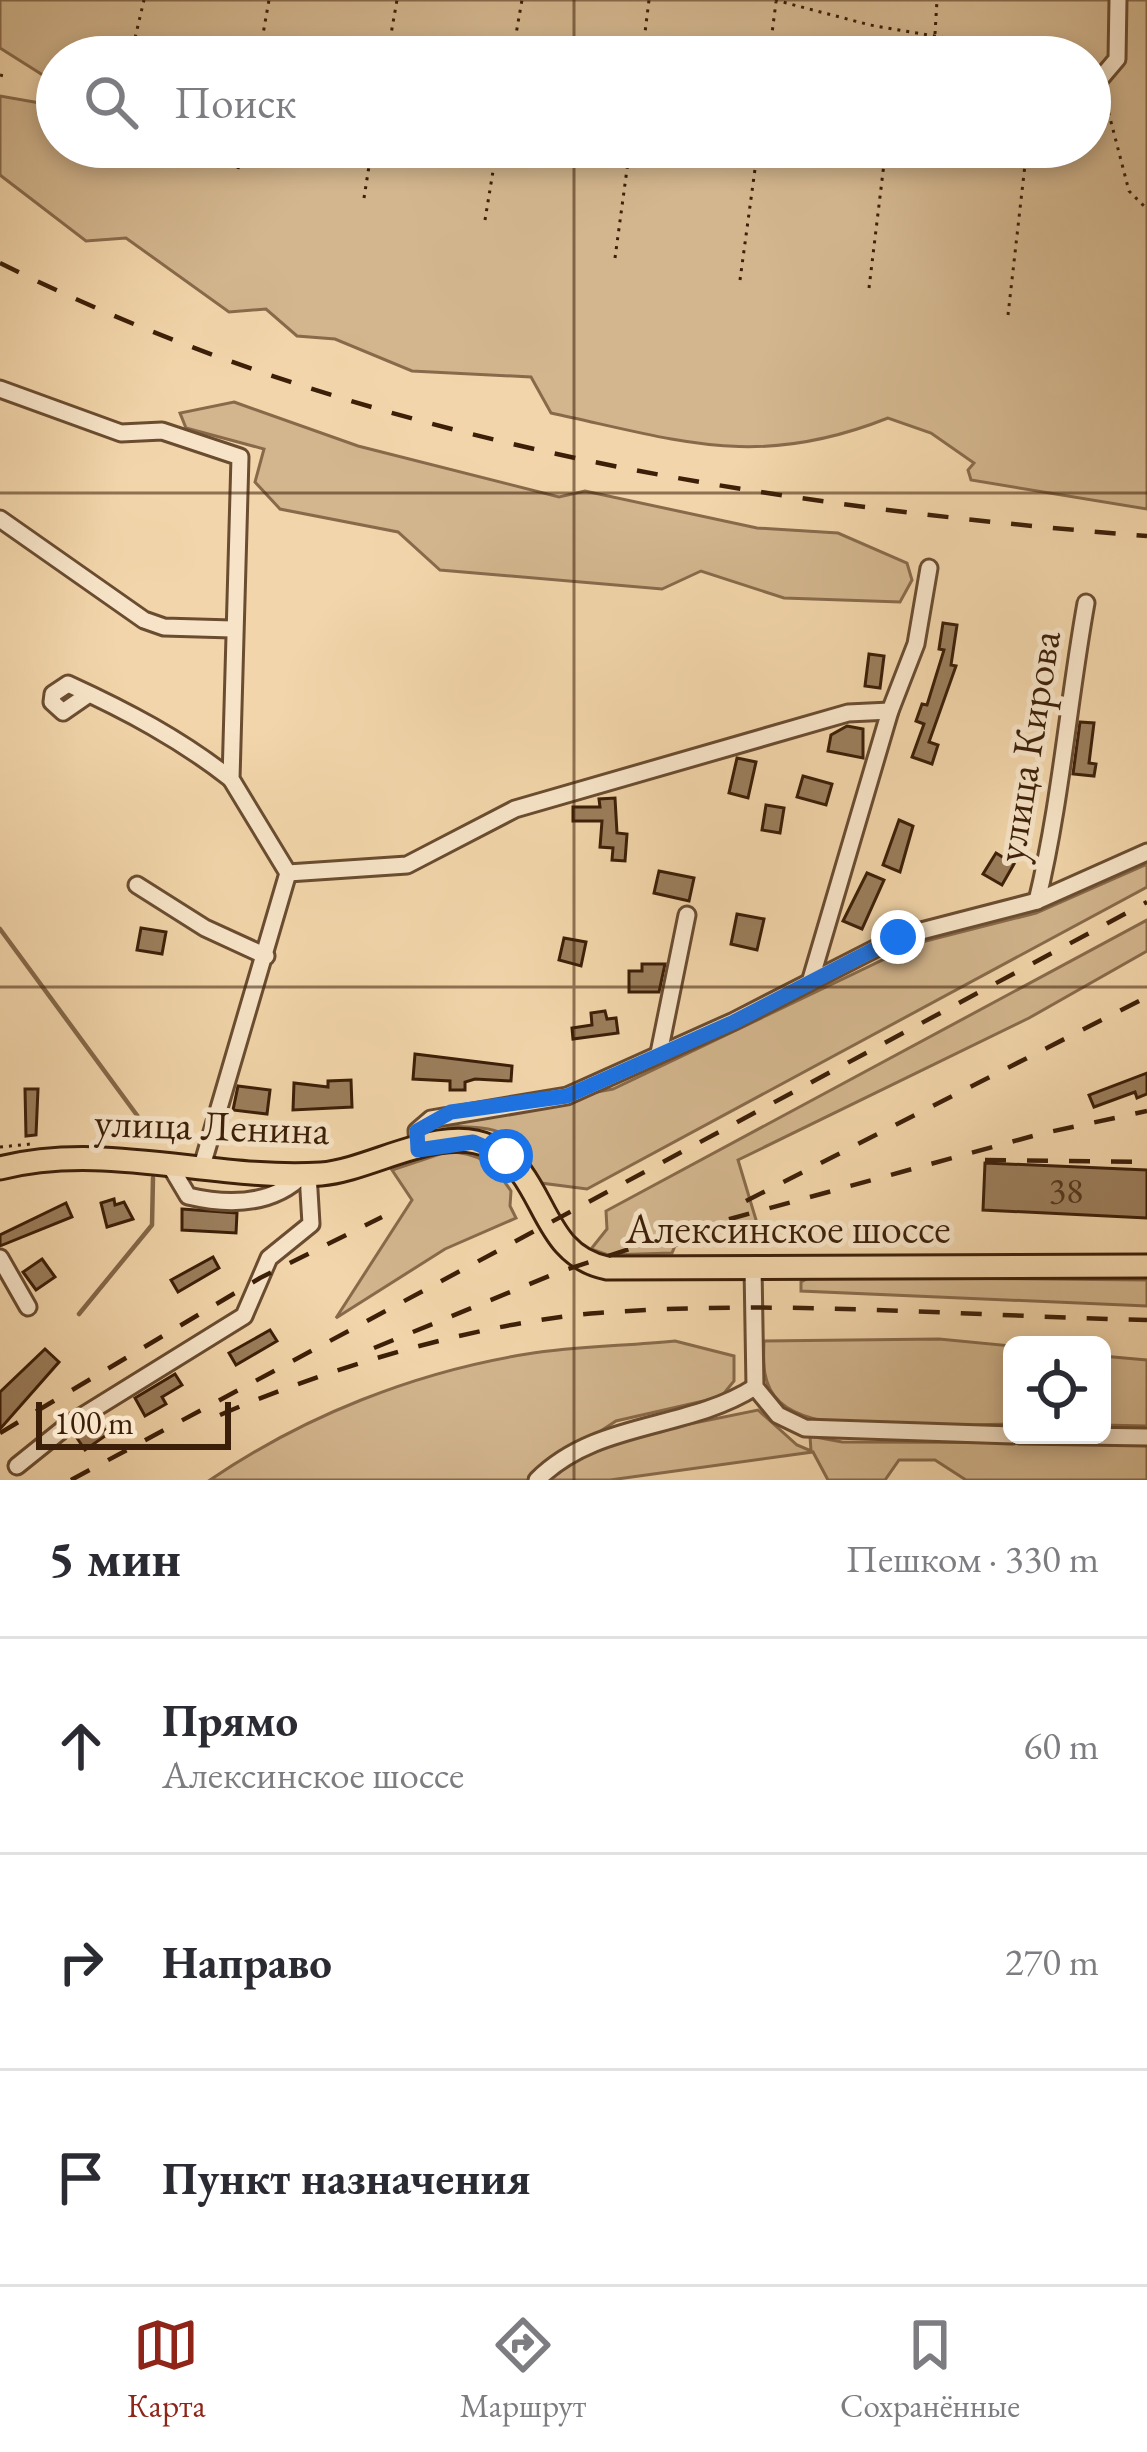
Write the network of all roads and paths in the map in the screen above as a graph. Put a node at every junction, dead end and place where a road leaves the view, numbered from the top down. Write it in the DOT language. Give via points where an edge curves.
graph roads {
  1 [pos="144,0"];
  2 [pos="269,0"];
  3 [pos="397,0"];
  4 [pos="521,0"];
  5 [pos="650,0"];
  6 [pos="776,0"];
  7 [pos="938,0"];
  8 [pos="1118,0"];
  9 [pos="901,30"];
  10 [pos="136,36"];
  11 [pos="263,36"];
  12 [pos="391,36"];
  13 [pos="515,36"];
  14 [pos="645,36"];
  15 [pos="772,36"];
  16 [pos="900,36"];
  17 [pos="935,36"];
  18 [pos="1111,66"];
  19 [pos="1111,120"];
  20 [pos="369,168"];
  21 [pos="494,168"];
  22 [pos="627,168"];
  23 [pos="755,168"];
  24 [pos="883,168"];
  25 [pos="1025,168"];
  26 [pos="364,197"];
  27 [pos="1147,209"];
  28 [pos="485,220"];
  29 [pos="615,258"];
  30 [pos="740,280"];
  31 [pos="868,288"];
  32 [pos="1008,315"];
  33 [pos="0,389"];
  34 [pos="0,519"];
  35 [pos="929,568"];
  36 [pos="1086,603"];
  37 [pos="232,629"];
  38 [pos="88,694"];
  39 [pos="890,711"];
  40 [pos="231,779"];
  41 [pos="1147,852"];
  42 [pos="288,873"];
  43 [pos="137,885"];
  44 [pos="1037,901"];
  45 [pos="687,915"];
  46 [pos="266,956"];
  47 [pos="811,979"];
  48 [pos="659,1053"];
  49 [pos="418,1150"];
  50 [pos="169,1164"];
  51 [pos="202,1166"];
  52 [pos="0,1168"];
  53 [pos="306,1174"];
  54 [pos="0,1258"];
  55 [pos="1147,1266"];
  56 [pos="753,1267"];
  57 [pos="28,1307"];
  58 [pos="755,1387"];
  59 [pos="1003,1435"];
  60 [pos="1111,1436"];
  61 [pos="1147,1436"];
  62 [pos="17,1466"];
  63 [pos="538,1480"];
  1 -- 10 [label="path"];
  2 -- 11 [label="path"];
  3 -- 12 [label="path"];
  4 -- 13 [label="path"];
  5 -- 14 [label="path"];
  6 -- 9 [label="path"];
  6 -- 15 [label="path"];
  7 -- 17 [label="path"];
  8 -- 18 [label="street"];
  9 -- 16 [label="path"];
  9 -- 17 [label="path"];
  19 -- 27 [label="path" via="1130,191"];
  20 -- 26 [label="path"];
  21 -- 28 [label="path"];
  22 -- 29 [label="path"];
  23 -- 30 [label="path"];
  24 -- 31 [label="path"];
  25 -- 32 [label="path"];
  33 -- 37 [label="street" via="121,433 162,431 240,457"];
  34 -- 37 [label="street" via="144,620"];
  35 -- 39 [label="street" via="916,644"];
  36 -- 44 [label="street, улица Кирова" via="1059,808"];
  37 -- 40 [label="street"];
  38 -- 40 [label="street" via="176,736"];
  39 -- 42 [label="street" via="848,712 514,809 406,865"];
  39 -- 47 [label="street"];
  40 -- 42 [label="street"];
  41 -- 44 [label="street"];
  42 -- 46 [label="street"];
  43 -- 46 [label="street"];
  44 -- 47 [label="street" via="898,937"];
  45 -- 48 [label="street"];
  46 -- 51 [label="street"];
  47 -- 48 [label="street"];
  48 -- 49 [label="street" via="567,1096 431,1119 417,1131"];
  49 -- 53 [label="main road, улица Ленина"];
  49 -- 56 [label="main road, Алексинское шоссе" via="473,1142 506,1156 561,1244 592,1265"];
  50 -- 51 [label="main road, улица Ленина"];
  50 -- 52 [label="main road, улица Ленина" via="58,1157"];
  50 -- 53 [label="street" via="190,1197 230,1202 281,1193"];
  51 -- 53 [label="main road, улица Ленина"];
  53 -- 62 [label="street" via="311,1223 269,1258 244,1316 68,1425"];
  54 -- 57 [label="street"];
  55 -- 56 [label="main road, Алексинское шоссе"];
  56 -- 58 [label="street"];
  58 -- 59 [label="street" via="778,1415 805,1428"];
  58 -- 63 [label="street" via="727,1405 596,1439"];
  60 -- 61 [label="street"];
}
